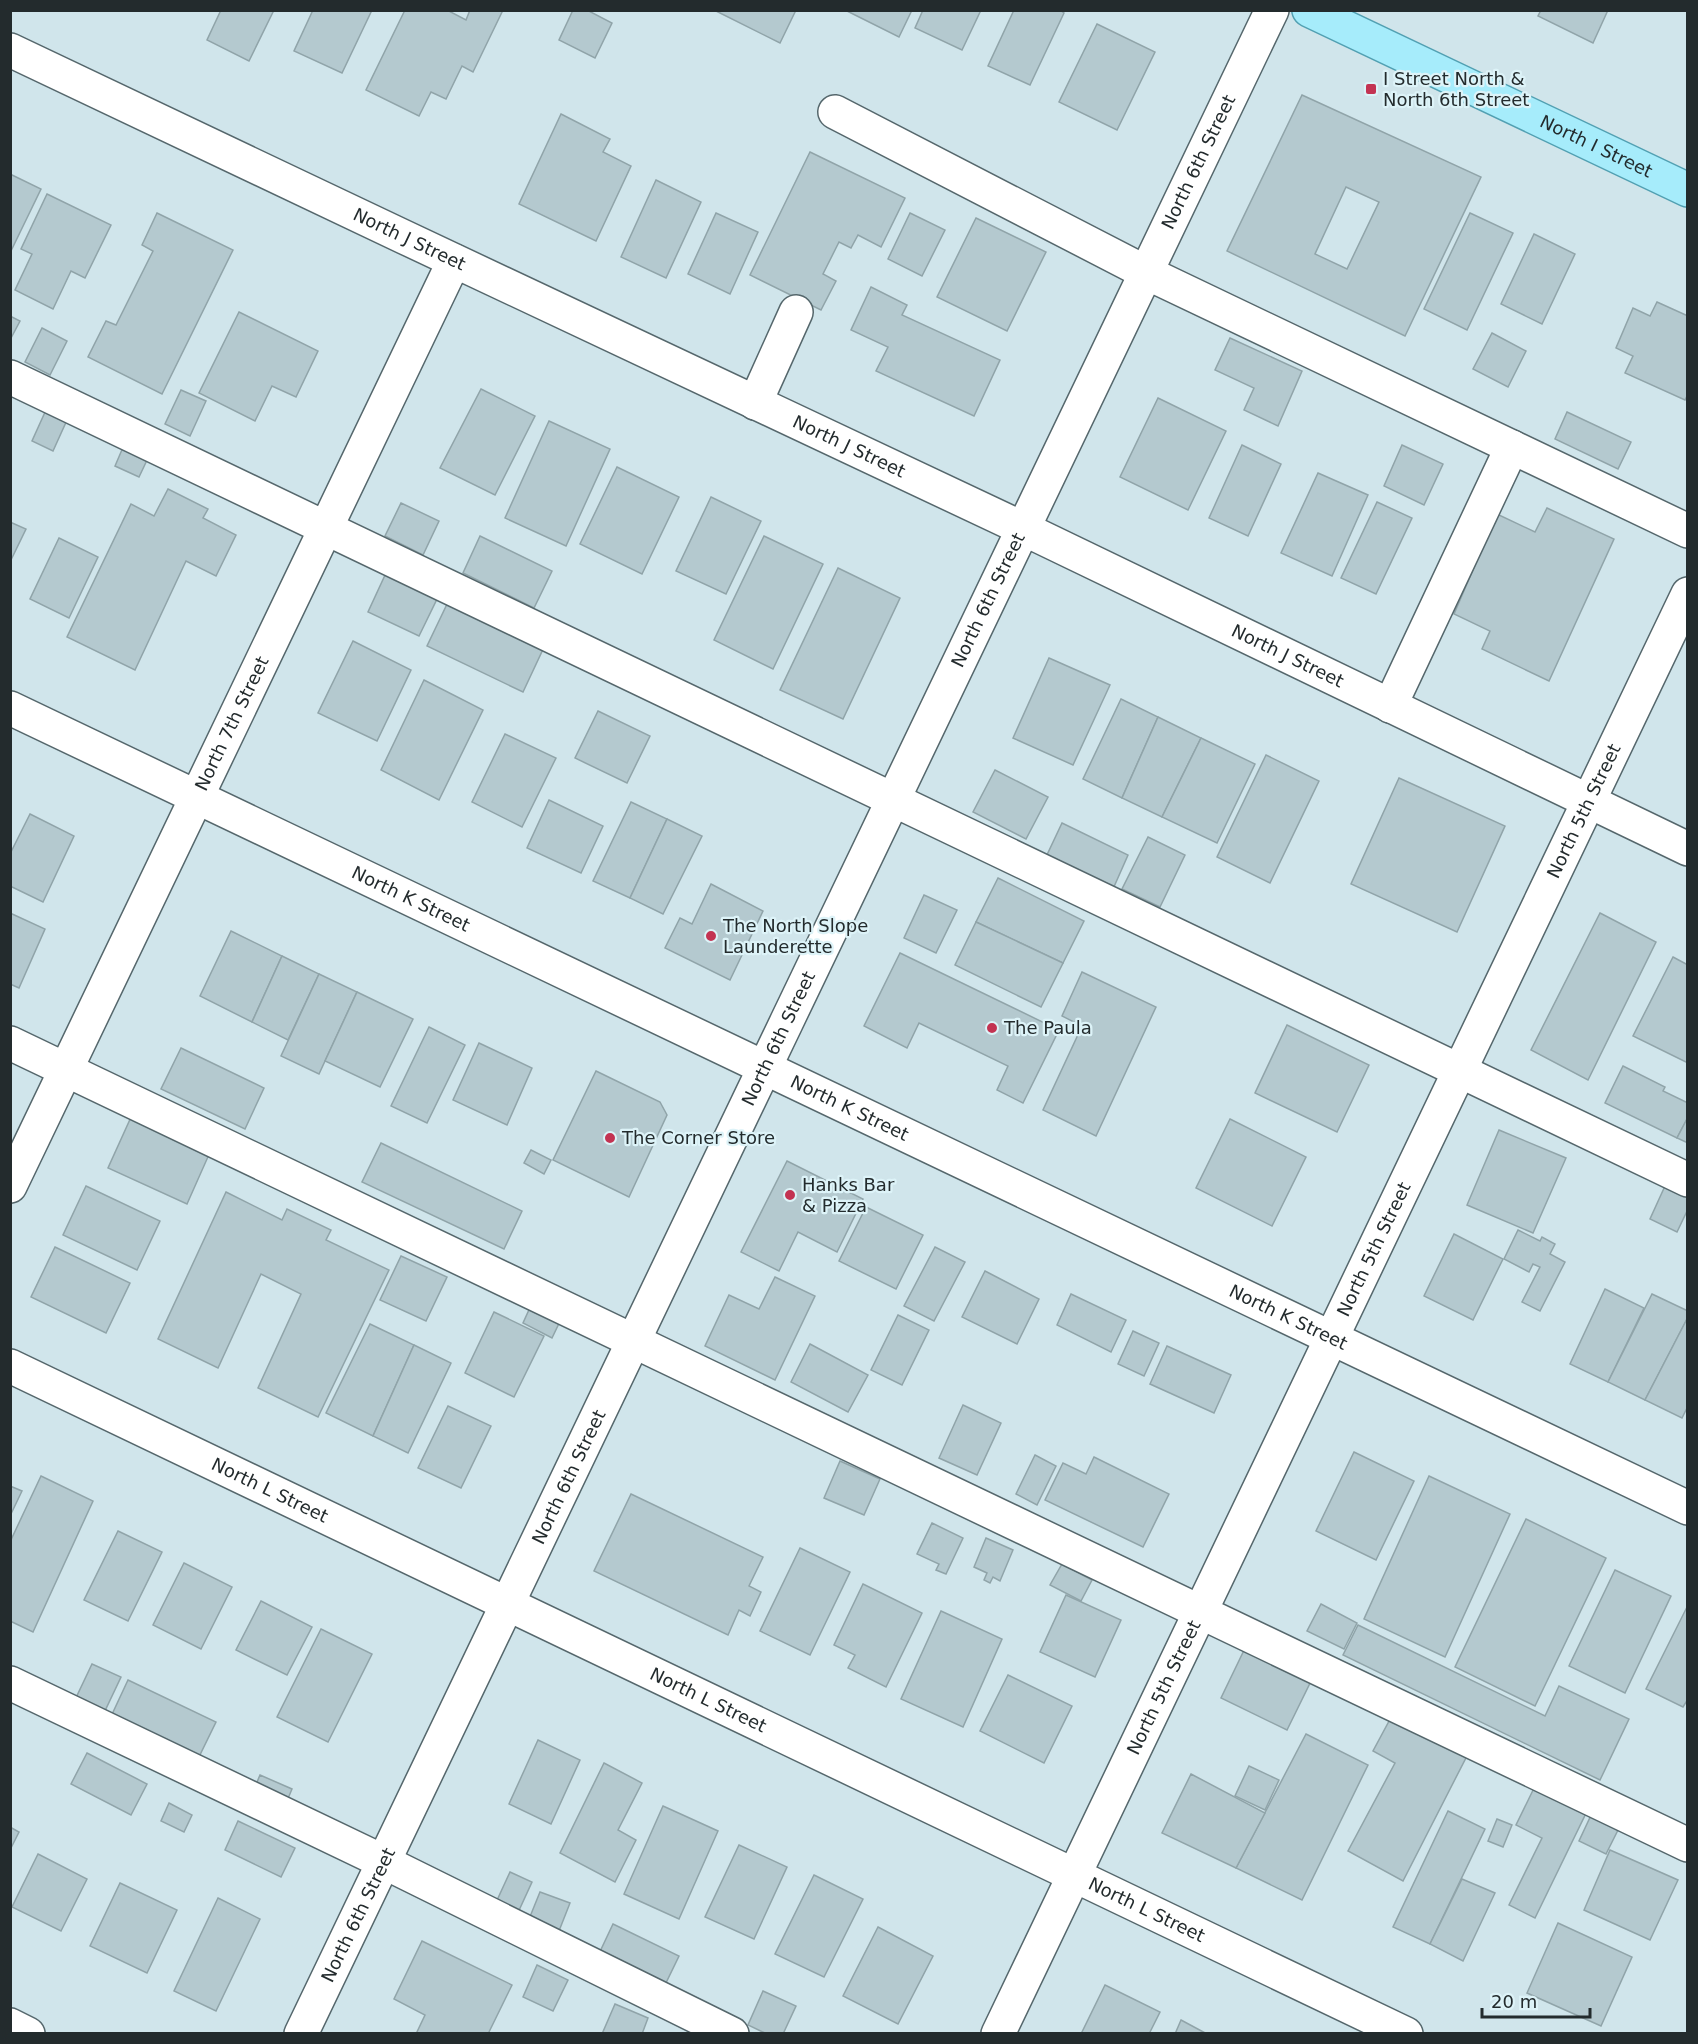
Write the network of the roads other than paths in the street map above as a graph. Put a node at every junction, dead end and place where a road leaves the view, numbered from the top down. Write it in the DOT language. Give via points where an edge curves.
graph roads {
  1 [pos="1272,10"];
  2 [pos="1309,10"];
  3 [pos="10,50"];
  4 [pos="835,112"];
  5 [pos="1688,190"];
  6 [pos="454,261"];
  7 [pos="1145,272"];
  8 [pos="796,312"];
  9 [pos="10,377"];
  10 [pos="754,403"];
  11 [pos="1512,447"];
  12 [pos="326,528"];
  13 [pos="1022,528"];
  14 [pos="1688,531"];
  15 [pos="1688,594"];
  16 [pos="1390,706"];
  17 [pos="10,708"];
  18 [pos="197,797"];
  19 [pos="892,799"];
  20 [pos="1588,801"];
  21 [pos="1688,849"];
  22 [pos="10,1043"];
  23 [pos="764,1068"];
  24 [pos="66,1070"];
  25 [pos="1459,1070"];
  26 [pos="1688,1180"];
  27 [pos="10,1186"];
  28 [pos="1331,1336"];
  29 [pos="634,1341"];
  30 [pos="10,1366"];
  31 [pos="1688,1508"];
  32 [pos="509,1604"];
  33 [pos="1199,1612"];
  34 [pos="10,1683"];
  35 [pos="1688,1845"];
  36 [pos="384,1862"];
  37 [pos="1074,1875"];
  38 [pos="10,2025"];
  39 [pos="28,2034"];
  40 [pos="301,2034"];
  41 [pos="732,2034"];
  42 [pos="998,2034"];
  43 [pos="1406,2034"];
  1 -- 7 [label="street, North 6th Street"];
  2 -- 5 [label="main road, North I Street"];
  3 -- 6 [label="street, North J Street"];
  4 -- 7 [label="street"];
  6 -- 10 [label="street, North J Street"];
  6 -- 12 [label="street, North 7th Street"];
  7 -- 11 [label="street"];
  7 -- 13 [label="street, North 6th Street"];
  8 -- 10 [label="street"];
  9 -- 12 [label="street"];
  10 -- 13 [label="street, North J Street"];
  11 -- 14 [label="street"];
  11 -- 16 [label="street"];
  12 -- 18 [label="street, North 7th Street"];
  12 -- 19 [label="street"];
  13 -- 16 [label="street, North J Street"];
  13 -- 19 [label="street, North 6th Street"];
  15 -- 20 [label="street, North 5th Street"];
  16 -- 20 [label="street, North J Street"];
  17 -- 18 [label="street, North K Street"];
  18 -- 23 [label="street, North K Street"];
  18 -- 24 [label="street, North 7th Street"];
  19 -- 23 [label="street, North 6th Street"];
  19 -- 25 [label="street"];
  20 -- 21 [label="street, North J Street"];
  20 -- 25 [label="street, North 5th Street"];
  22 -- 24 [label="street"];
  23 -- 28 [label="street, North K Street"];
  23 -- 29 [label="street, North 6th Street"];
  24 -- 27 [label="street, North 7th Street"];
  24 -- 29 [label="street"];
  25 -- 26 [label="street"];
  25 -- 28 [label="street, North 5th Street"];
  28 -- 31 [label="street, North K Street"];
  28 -- 33 [label="street, North 5th Street"];
  29 -- 32 [label="street, North 6th Street"];
  29 -- 33 [label="street"];
  30 -- 32 [label="street, North L Street"];
  32 -- 36 [label="street, North 6th Street"];
  32 -- 37 [label="street, North L Street"];
  33 -- 35 [label="street"];
  33 -- 37 [label="street, North 5th Street"];
  34 -- 36 [label="street"];
  36 -- 40 [label="street, North 6th Street"];
  36 -- 41 [label="street"];
  37 -- 42 [label="street, North 5th Street"];
  37 -- 43 [label="street, North L Street"];
  38 -- 39 [label="street"];
}
